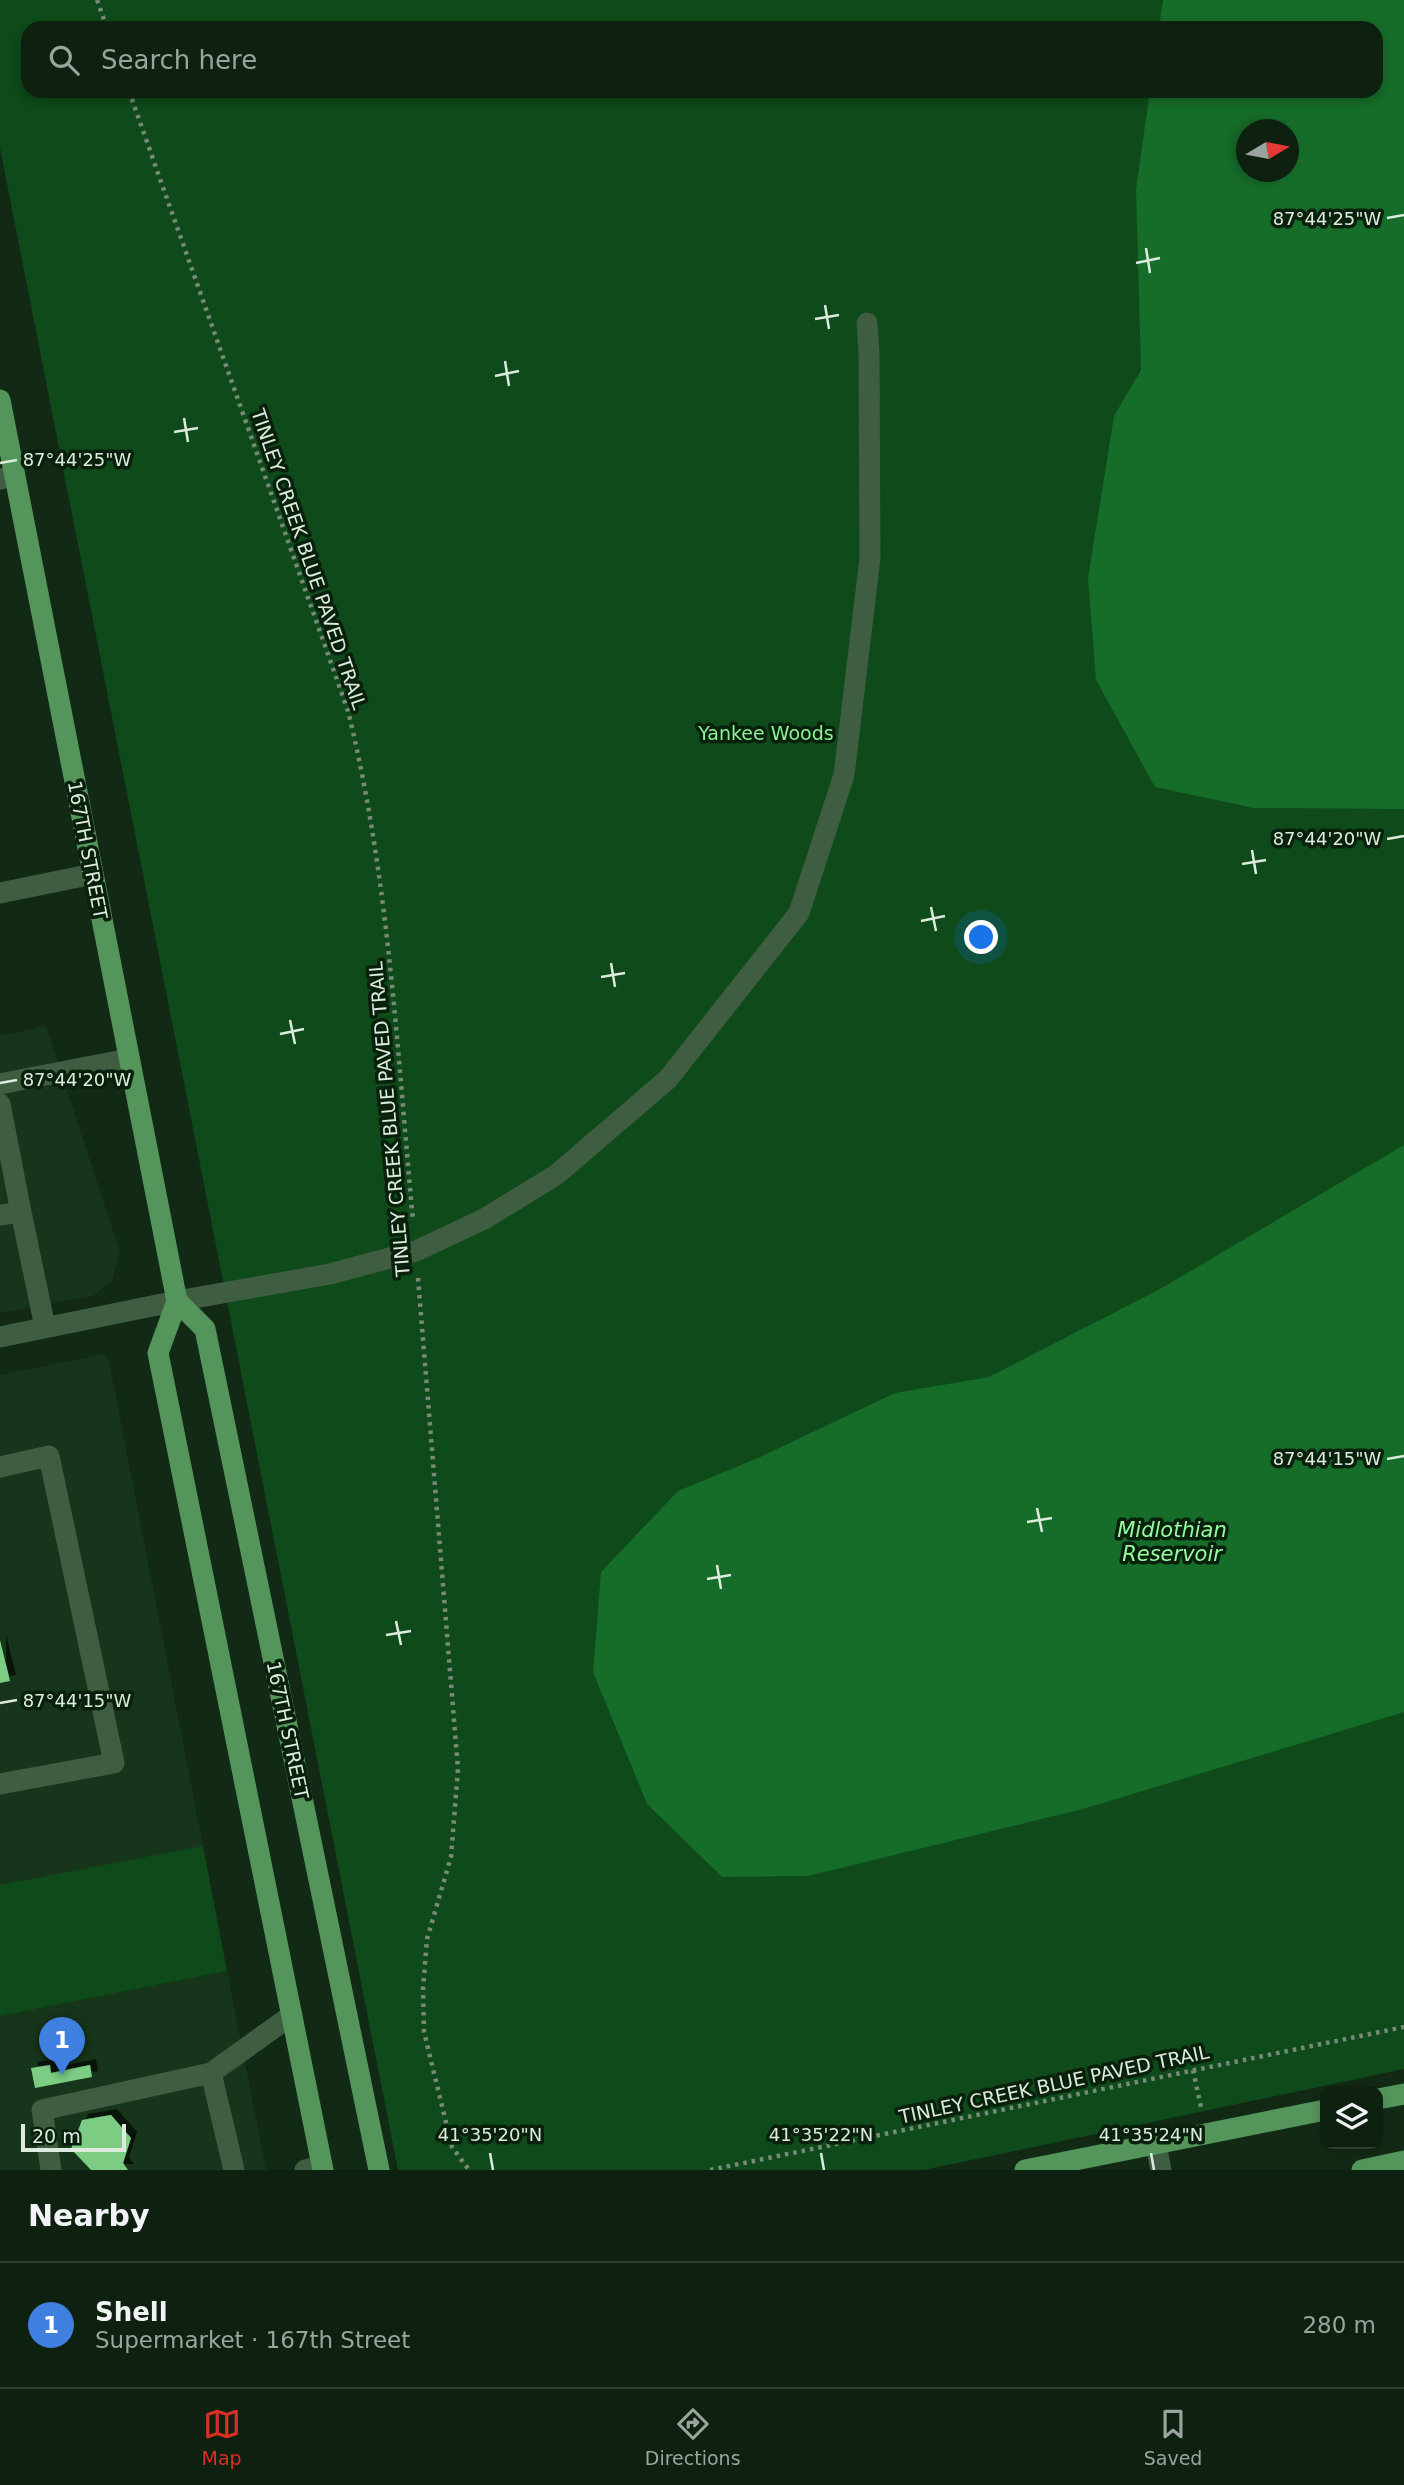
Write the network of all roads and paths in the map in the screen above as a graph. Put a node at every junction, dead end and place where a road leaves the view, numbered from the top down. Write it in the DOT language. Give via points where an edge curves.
graph roads {
  1 [pos="97,0"];
  2 [pos="104,21"];
  3 [pos="132,98"];
  4 [pos="867,323"];
  5 [pos="0,400"];
  6 [pos="7,477"];
  7 [pos="93,874"];
  8 [pos="0,893"];
  9 [pos="128,1059"];
  10 [pos="0,1083"];
  11 [pos="0,1104"];
  12 [pos="21,1212"];
  13 [pos="0,1215"];
  14 [pos="416,1251"];
  15 [pos="177,1301"];
  16 [pos="45,1327"];
  17 [pos="0,1337"];
  18 [pos="0,1467"];
  19 [pos="0,1784"];
  20 [pos="292,2015"];
  21 [pos="1404,2027"];
  22 [pos="1194,2070"];
  23 [pos="211,2073"];
  24 [pos="1404,2094"];
  25 [pos="1383,2098"];
  26 [pos="1201,2111"];
  27 [pos="1320,2111"];
  28 [pos="1156,2144"];
  29 [pos="1404,2161"];
  30 [pos="317,2169"];
  31 [pos="51,2170"];
  32 [pos="234,2170"];
  33 [pos="379,2170"];
  34 [pos="469,2170"];
  35 [pos="710,2170"];
  36 [pos="1025,2170"];
  37 [pos="1161,2170"];
  38 [pos="1362,2170"];
  1 -- 2 [label="path"];
  3 -- 14 [label="path, TINLEY CREEK BLUE PAVED TRAIL" via="351,725 365,779 384,909"];
  4 -- 14 [label="street" via="870,558 844,775 799,913 668,1079 537,1189"];
  5 -- 6 [label="main road, 167TH STREET"];
  6 -- 7 [label="main road, 167TH STREET"];
  7 -- 8 [label="street"];
  7 -- 9 [label="main road, 167TH STREET"];
  9 -- 10 [label="street"];
  9 -- 15 [label="main road, 167TH STREET"];
  11 -- 12 [label="street"];
  12 -- 13 [label="street"];
  12 -- 16 [label="street"];
  14 -- 15 [label="street" via="330,1274"];
  14 -- 34 [label="path, TINLEY CREEK BLUE PAVED TRAIL" via="458,1769 451,1857 427,1939 424,2032 452,2147"];
  15 -- 16 [label="street"];
  15 -- 20 [label="main road" via="158,1353"];
  15 -- 33 [label="main road, 167TH STREET" via="205,1329"];
  16 -- 17 [label="street"];
  18 -- 19 [label="street" via="49,1456 114,1763"];
  20 -- 23 [label="street"];
  20 -- 30 [label="main road"];
  21 -- 22 [label="path, TINLEY CREEK BLUE PAVED TRAIL"];
  22 -- 26 [label="path"];
  22 -- 35 [label="path, TINLEY CREEK BLUE PAVED TRAIL"];
  23 -- 31 [label="street" via="42,2110"];
  23 -- 32 [label="street"];
  24 -- 25 [label="main road"];
  27 -- 28 [label="main road"];
  28 -- 36 [label="main road"];
  28 -- 37 [label="street"];
  29 -- 38 [label="main road"];
}
